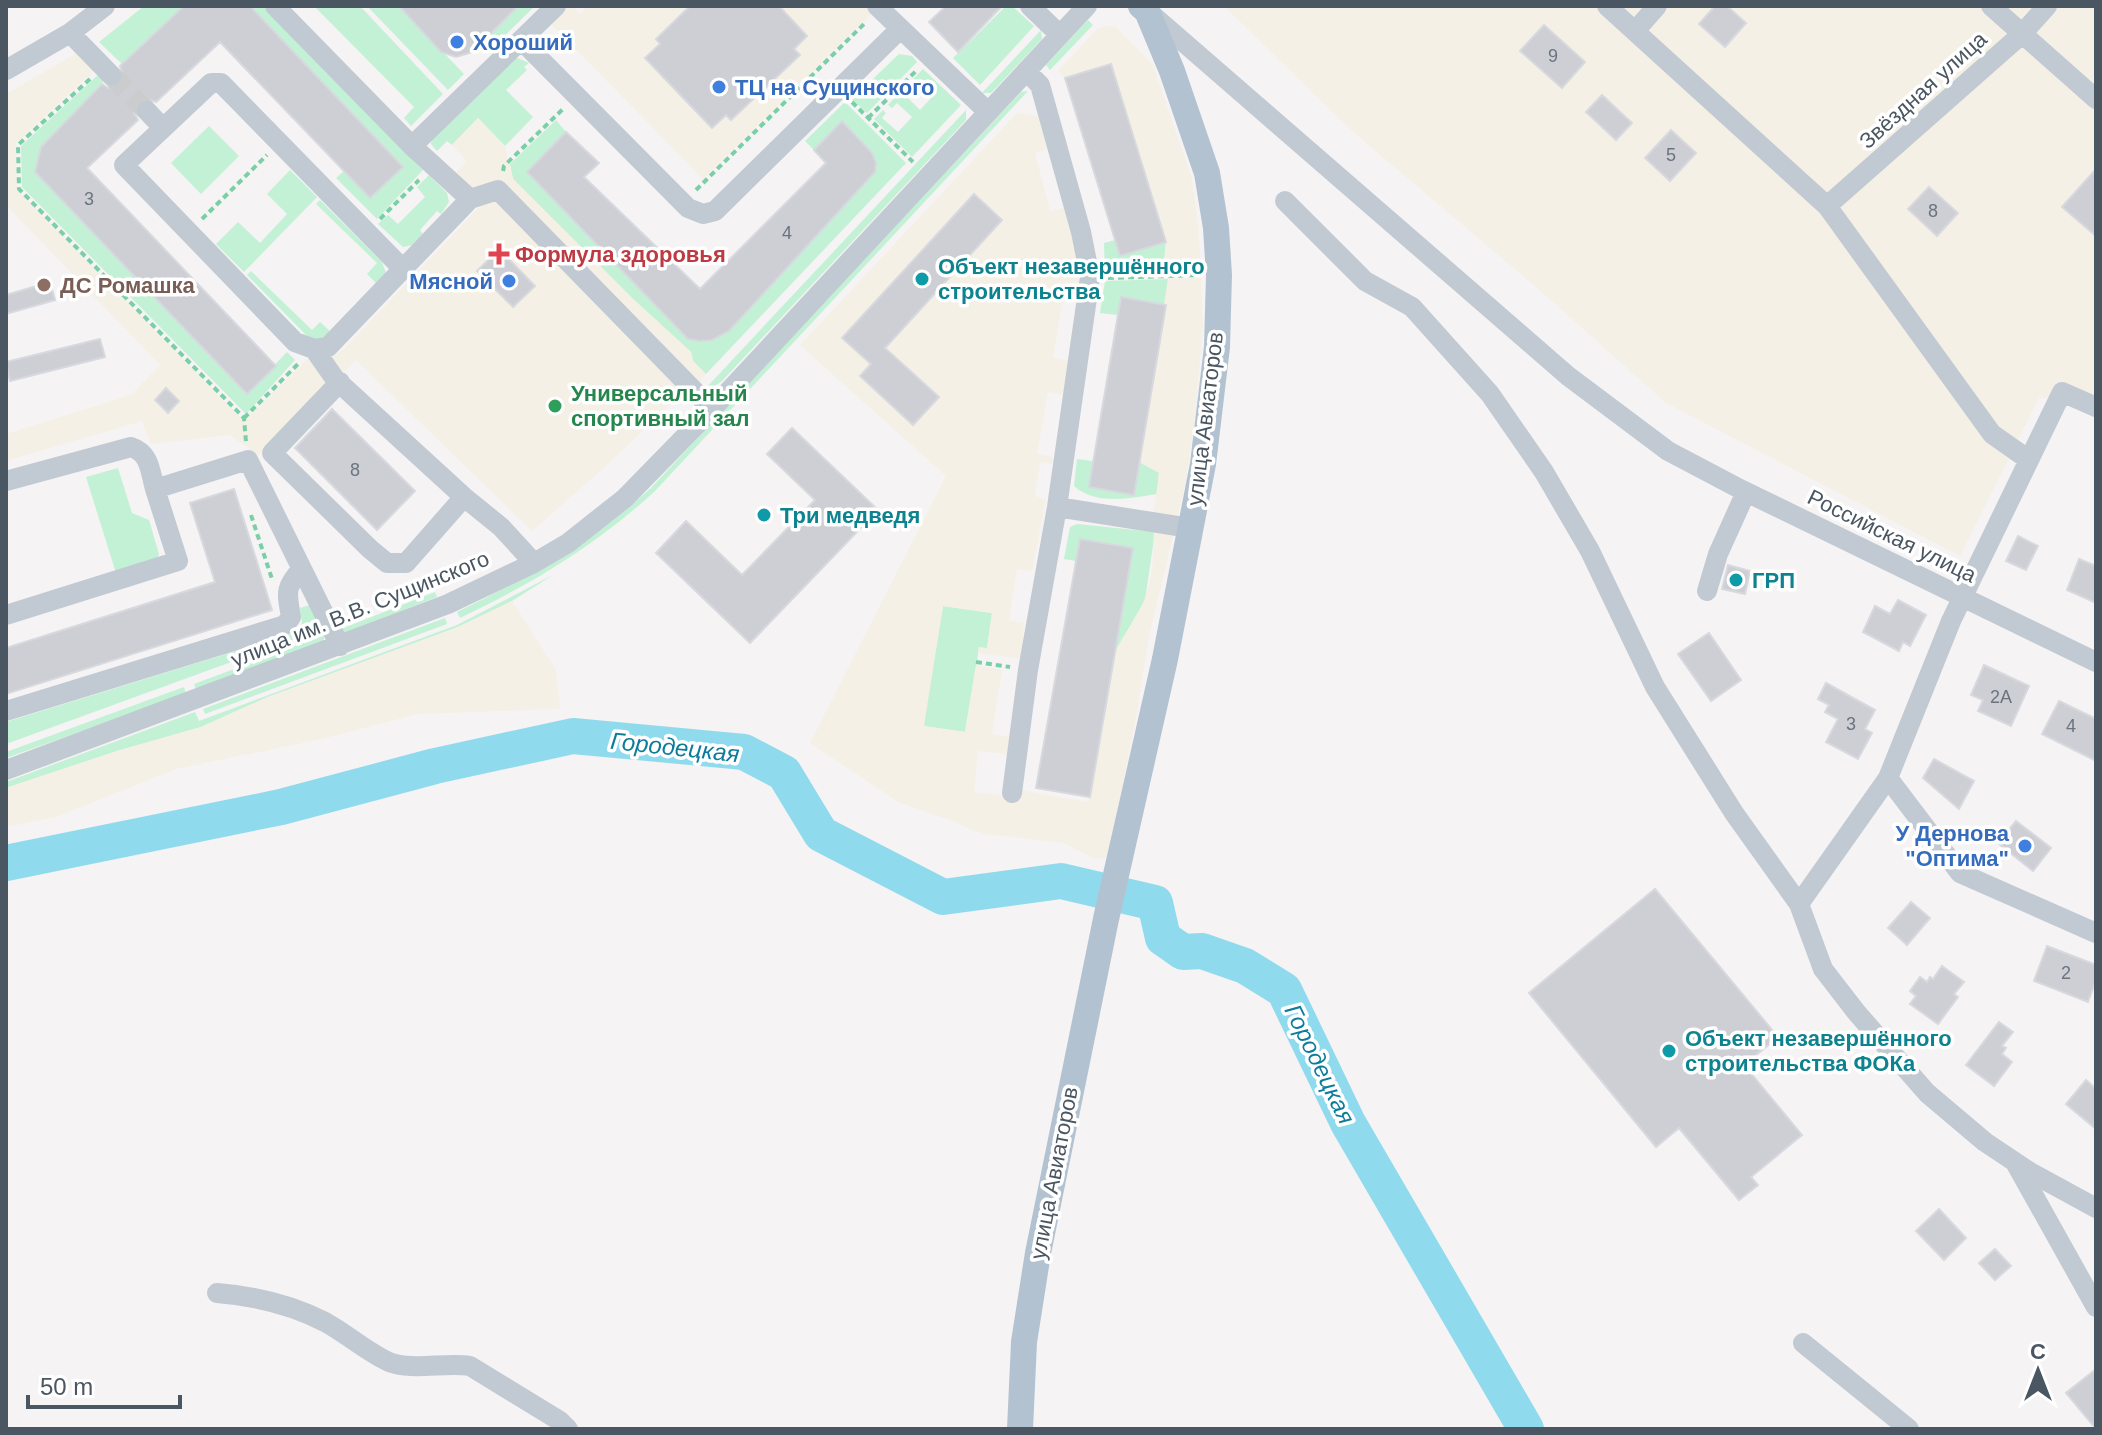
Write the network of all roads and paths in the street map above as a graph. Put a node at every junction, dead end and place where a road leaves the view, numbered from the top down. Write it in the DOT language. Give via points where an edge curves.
graph roads {
  1 [pos="105,6"];
  2 [pos="275,6"];
  3 [pos="556,6"];
  4 [pos="1030,6"];
  5 [pos="1087,6"];
  6 [pos="1607,6"];
  7 [pos="1657,6"];
  8 [pos="1991,6"];
  9 [pos="2047,6"];
  10 [pos="879,7"];
  11 [pos="1144,8"];
  12 [pos="900,29"];
  13 [pos="1636,30"];
  14 [pos="70,33"];
  15 [pos="2022,34"];
  16 [pos="1060,35"];
  17 [pos="521,40"];
  18 [pos="929,57"];
  19 [pos="6,70"];
  20 [pos="107,71"];
  21 [pos="1026,71"];
  22 [pos="839,89"];
  23 [pos="576,96"];
  24 [pos="2096,99"];
  25 [pos="147,111"];
  26 [pos="987,111"];
  27 [pos="868,118"];
  28 [pos="163,128"];
  29 [pos="279,142"];
  30 [pos="412,146"];
  31 [pos="913,162"];
  32 [pos="433,165"];
  33 [pos="498,190"];
  34 [pos="470,199"];
  35 [pos="1285,201"];
  36 [pos="682,203"];
  37 [pos="1827,206"];
  38 [pos="189,232"];
  39 [pos="367,232"];
  40 [pos="402,268"];
  41 [pos="1219,275"];
  42 [pos="1090,277"];
  43 [pos="314,349"];
  44 [pos="340,382"];
  45 [pos="2096,407"];
  46 [pos="712,409"];
  47 [pos="272,453"];
  48 [pos="2029,460"];
  49 [pos="255,473"];
  50 [pos="6,481"];
  51 [pos="155,489"];
  52 [pos="1746,492"];
  53 [pos="464,497"];
  54 [pos="1057,507"];
  55 [pos="249,508"];
  56 [pos="1190,528"];
  57 [pos="534,563"];
  58 [pos="302,569"];
  59 [pos="273,583"];
  60 [pos="1707,591"];
  61 [pos="1962,598"];
  62 [pos="6,615"];
  63 [pos="340,646"];
  64 [pos="976,662"];
  65 [pos="2096,662"];
  66 [pos="1028,670"];
  67 [pos="6,711"];
  68 [pos="6,770"];
  69 [pos="1888,778"];
  70 [pos="1012,793"];
  71 [pos="1799,904"];
  72 [pos="2096,933"];
  73 [pos="2014,1161"];
  74 [pos="2096,1208"];
  75 [pos="217,1293"];
  76 [pos="2096,1307"];
  77 [pos="1803,1343"];
  78 [pos="568,1429"];
  79 [pos="1020,1429"];
  80 [pos="1909,1429"];
  1 -- 14 [label="street"];
  2 -- 30 [label="street"];
  3 -- 17 [label="street"];
  4 -- 16 [label="street"];
  5 -- 16 [label="street, улица им. В.В. Сущинского"];
  6 -- 13 [label="street"];
  7 -- 13 [label="street"];
  8 -- 15 [label="street"];
  9 -- 15 [label="street, Звёздная улица"];
  10 -- 12 [label="street"];
  10 -- 36 [label="path"];
  11 -- 41 [label="main road, улица Авиаторов" via="1207,173"];
  11 -- 52 [label="street, Российская улица" via="1568,376 1668,451"];
  12 -- 18 [label="street"];
  12 -- 22 [label="street"];
  13 -- 37 [label="street"];
  14 -- 19 [label="street"];
  14 -- 20 [label="street"];
  15 -- 24 [label="street"];
  15 -- 37 [label="street, Звёздная улица"];
  16 -- 21 [label="street, улица им. В.В. Сущинского"];
  17 -- 23 [label="street"];
  17 -- 30 [label="street"];
  18 -- 26 [label="street"];
  18 -- 27 [label="path"];
  20 -- 43 [label="path" via="18,145 19,189 244,418"];
  21 -- 26 [label="street, улица им. В.В. Сущинского"];
  21 -- 42 [label="street" via="1040,85"];
  22 -- 27 [label="path"];
  22 -- 36 [label="street" via="715,211 703,214"];
  23 -- 33 [label="path" via="504,166"];
  23 -- 36 [label="street"];
  25 -- 28 [label="street"];
  26 -- 46 [label="street, улица им. В.В. Сущинского"];
  27 -- 31 [label="path"];
  28 -- 29 [label="street" via="211,83 221,83"];
  28 -- 38 [label="street" via="124,165"];
  29 -- 38 [label="path"];
  29 -- 39 [label="street"];
  30 -- 32 [label="street"];
  32 -- 34 [label="street"];
  32 -- 39 [label="path"];
  33 -- 34 [label="street"];
  33 -- 46 [label="street"];
  34 -- 40 [label="street"];
  35 -- 71 [label="street" via="1365,281 1412,307 1490,394 1590,551 1655,687"];
  37 -- 48 [label="street" via="1992,434"];
  38 -- 43 [label="street" via="295,342"];
  39 -- 40 [label="street"];
  40 -- 43 [label="street" via="328,347"];
  41 -- 42 [label="path"];
  41 -- 56 [label="main road, улица Авиаторов" via="1211,410"];
  42 -- 54 [label="street"];
  43 -- 44 [label="street"];
  44 -- 47 [label="street"];
  44 -- 53 [label="street"];
  45 -- 48 [label="street" via="2062,392"];
  46 -- 57 [label="street, улица им. В.В. Сущинского" via="605,515"];
  47 -- 49 [label="street"];
  47 -- 53 [label="street" via="387,563 406,563"];
  48 -- 61 [label="street"];
  49 -- 51 [label="street" via="248,460"];
  49 -- 58 [label="street"];
  50 -- 51 [label="street" via="131,447 146,455"];
  51 -- 62 [label="street" via="178,561"];
  52 -- 60 [label="street"];
  52 -- 61 [label="street, Российская улица"];
  53 -- 57 [label="street"];
  54 -- 56 [label="street"];
  54 -- 66 [label="street"];
  55 -- 59 [label="path"];
  56 -- 79 [label="main road, улица Авиаторов" via="1038,1253 1024,1342"];
  57 -- 63 [label="street, улица им. В.В. Сущинского"];
  58 -- 63 [label="street"];
  58 -- 67 [label="street" via="286,593 291,617 285,625"];
  61 -- 65 [label="street, Российская улица"];
  61 -- 69 [label="street"];
  63 -- 68 [label="street, улица им. В.В. Сущинского"];
  64 -- 66 [label="path"];
  66 -- 70 [label="street"];
  69 -- 71 [label="street"];
  69 -- 72 [label="street" via="1960,873"];
  71 -- 73 [label="street" via="1823,969 1857,1013 1927,1093"];
  73 -- 74 [label="street"];
  73 -- 76 [label="street"];
  75 -- 78 [label="street" via="290,1307 390,1363 470,1366"];
  77 -- 80 [label="street"];
}
